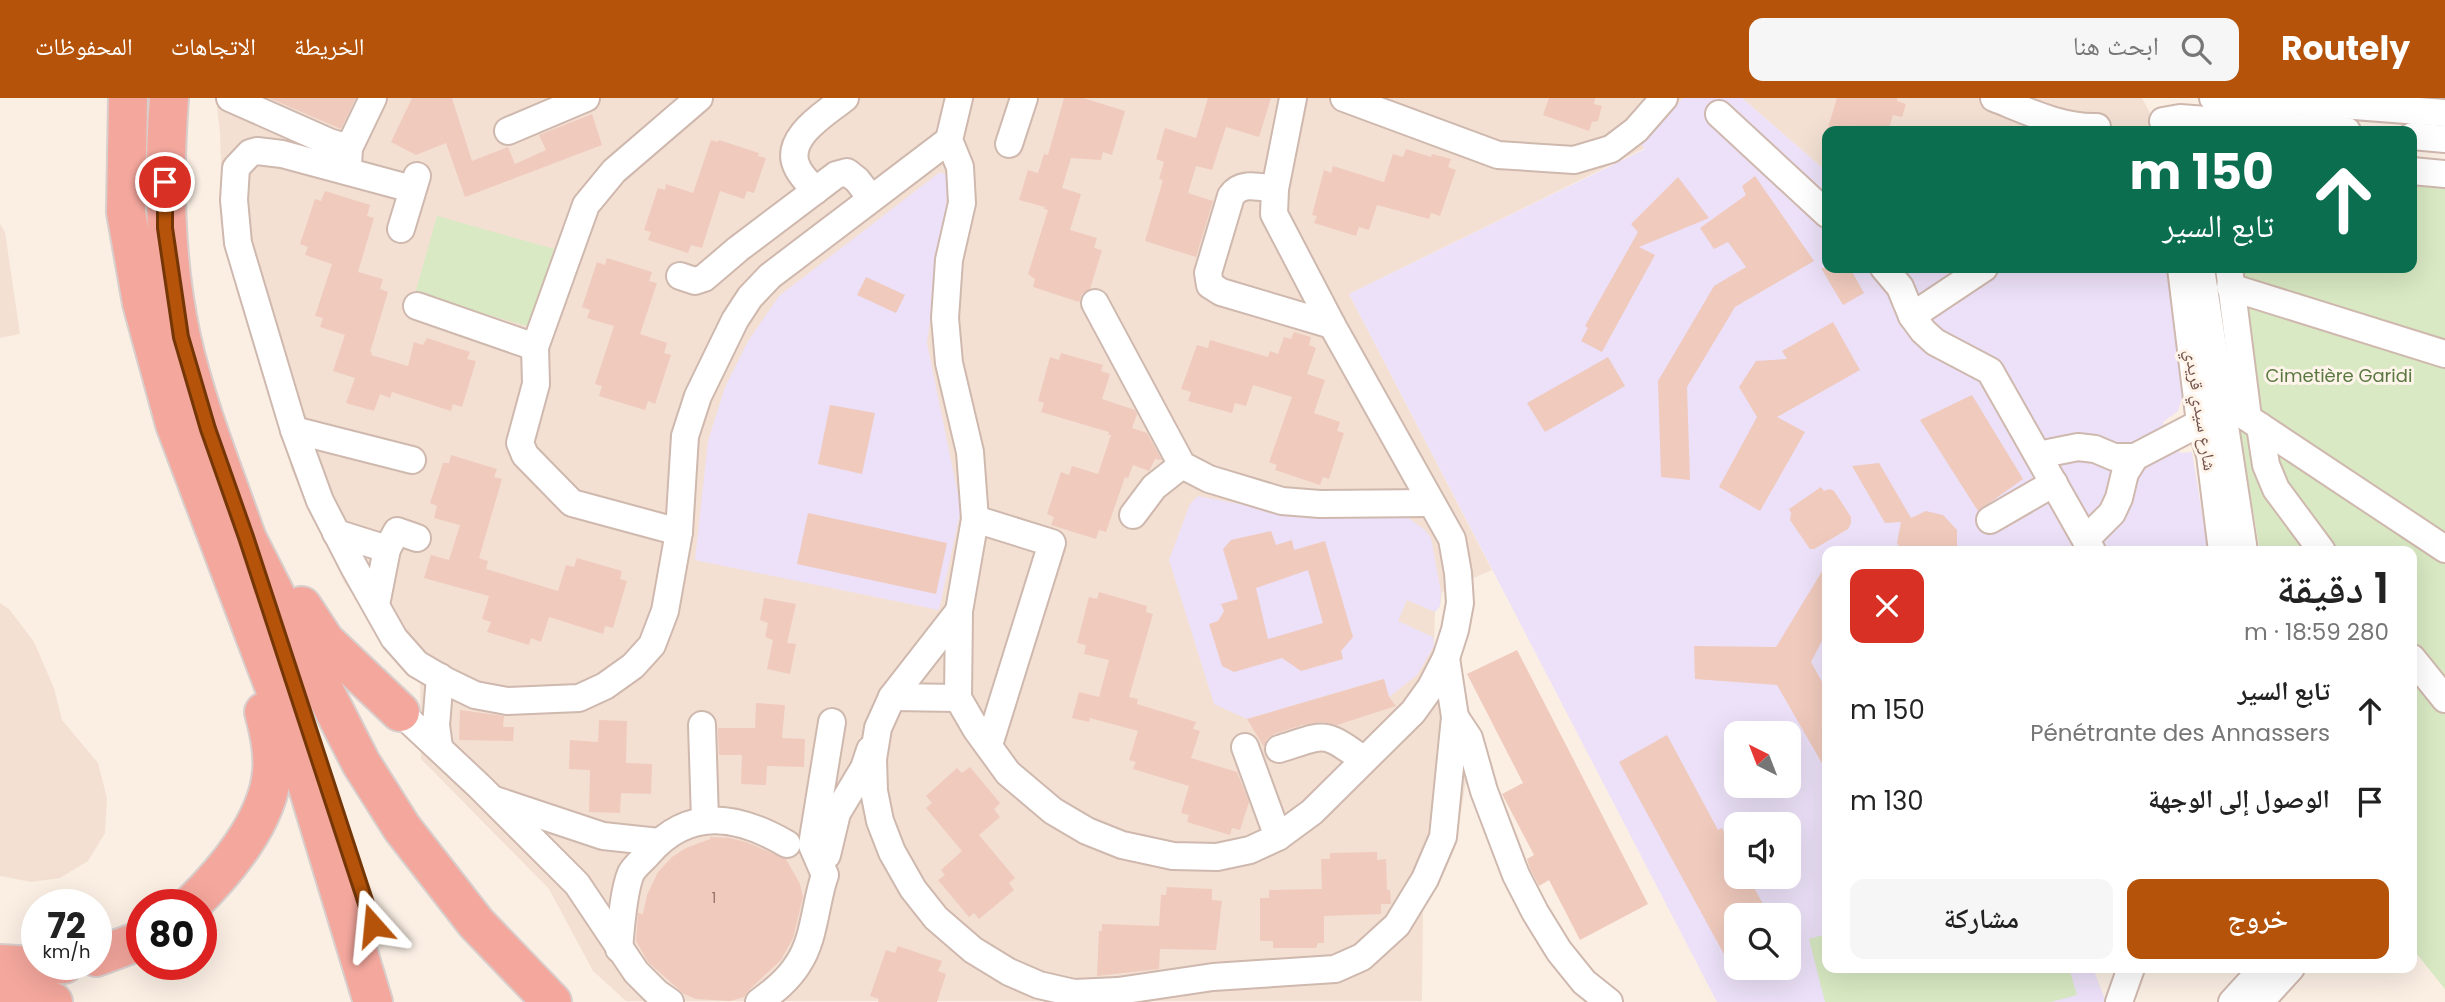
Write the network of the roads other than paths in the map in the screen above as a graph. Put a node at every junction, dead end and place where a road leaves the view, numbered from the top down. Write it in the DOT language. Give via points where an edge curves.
graph roads {
  1 [pos="131,98"];
  2 [pos="169,98"];
  3 [pos="230,98"];
  4 [pos="373,98"];
  5 [pos="586,98"];
  6 [pos="699,98"];
  7 [pos="845,98"];
  8 [pos="959,98"];
  9 [pos="1024,98"];
  10 [pos="1293,98"];
  11 [pos="1343,98"];
  12 [pos="1664,98"];
  13 [pos="1994,98"];
  14 [pos="2213,98"];
  15 [pos="2263,99"];
  16 [pos="2445,113"];
  17 [pos="1719,114"];
  18 [pos="2171,116"];
  19 [pos="2076,126"];
  20 [pos="2288,126"];
  21 [pos="508,131"];
  22 [pos="2417,136"];
  23 [pos="2445,139"];
  24 [pos="949,140"];
  25 [pos="1009,144"];
  26 [pos="348,159"];
  27 [pos="2417,171"];
  28 [pos="2445,174"];
  29 [pos="1275,189"];
  30 [pos="815,191"];
  31 [pos="872,198"];
  32 [pos="1822,209"];
  33 [pos="401,229"];
  34 [pos="738,249"];
  35 [pos="1888,273"];
  36 [pos="1976,273"];
  37 [pos="2182,273"];
  38 [pos="2201,273"];
  39 [pos="680,276"];
  40 [pos="770,276"];
  41 [pos="2230,277"];
  42 [pos="1095,303"];
  43 [pos="417,306"];
  44 [pos="1912,316"];
  45 [pos="1332,325"];
  46 [pos="535,347"];
  47 [pos="2445,354"];
  48 [pos="2211,418"];
  49 [pos="2254,422"];
  50 [pos="208,429"];
  51 [pos="294,430"];
  52 [pos="2038,455"];
  53 [pos="2135,457"];
  54 [pos="412,460"];
  55 [pos="1182,465"];
  56 [pos="2054,483"];
  57 [pos="1431,503"];
  58 [pos="1133,515"];
  59 [pos="975,519"];
  60 [pos="1990,520"];
  61 [pos="679,532"];
  62 [pos="336,533"];
  63 [pos="417,538"];
  64 [pos="2443,544"];
  65 [pos="2089,545"];
  66 [pos="2221,546"];
  67 [pos="2243,546"];
  68 [pos="2318,546"];
  69 [pos="387,549"];
  70 [pos="239,554"];
  71 [pos="376,605"];
  72 [pos="959,611"];
  73 [pos="1446,658"];
  74 [pos="2417,664"];
  75 [pos="440,677"];
  76 [pos="2444,696"];
  77 [pos="892,697"];
  78 [pos="958,698"];
  79 [pos="400,712"];
  80 [pos="1455,717"];
  81 [pos="832,723"];
  82 [pos="702,725"];
  83 [pos="878,728"];
  84 [pos="989,745"];
  85 [pos="439,747"];
  86 [pos="1245,747"];
  87 [pos="1279,749"];
  88 [pos="1364,760"];
  89 [pos="490,798"];
  90 [pos="705,820"];
  91 [pos="1278,837"];
  92 [pos="659,842"];
  93 [pos="787,844"];
  94 [pos="825,875"];
  95 [pos="206,889"];
  96 [pos="619,948"];
  97 [pos="0,964"];
  98 [pos="21,965"];
  99 [pos="2129,973"];
  100 [pos="2258,973"];
  101 [pos="2286,973"];
  102 [pos="2300,973"];
  103 [pos="0,987"];
  104 [pos="53,1002"];
  105 [pos="373,1002"];
  106 [pos="398,1002"];
  107 [pos="552,1002"];
  108 [pos="670,1002"];
  109 [pos="759,1002"];
  110 [pos="774,1002"];
  111 [pos="1609,1002"];
  112 [pos="2119,1002"];
  113 [pos="2232,1002"];
  114 [pos="2260,1002"];
  115 [pos="2286,1002"];
  1 -- 70 [label="highway" via="126,212 142,303 174,424"];
  2 -- 50 [label="highway" via="165,228 181,337"];
  3 -- 26 [label="street"];
  4 -- 26 [label="street"];
  5 -- 21 [label="street"];
  6 -- 46 [label="street" via="614,171 586,205"];
  7 -- 30 [label="street" via="801,133 794,153 796,167"];
  8 -- 24 [label="street"];
  9 -- 25 [label="street"];
  10 -- 29 [label="street"];
  11 -- 12 [label="street" via="1498,155 1574,160 1611,149 1636,130"];
  13 -- 19 [label="street"];
  14 -- 15 [label="street"];
  15 -- 16 [label="street"];
  17 -- 32 [label="street"];
  18 -- 20 [label="street"];
  22 -- 23 [label="street"];
  24 -- 31 [label="street"];
  24 -- 59 [label="street" via="960,167 962,203 949,260 945,318 949,363 970,452"];
  26 -- 33 [label="street" via="415,182"];
  26 -- 51 [label="street" via="257,151 244,157 236,168 238,243"];
  27 -- 28 [label="street"];
  29 -- 45 [label="street" via="1274,214"];
  29 -- 45 [label="street" via="1242,186 1231,196 1208,273 1210,285"];
  30 -- 31 [label="street" via="836,174 847,172"];
  30 -- 34 [label="street"];
  31 -- 40 [label="street"];
  34 -- 39 [label="street" via="704,278 695,281"];
  34 -- 40 [label="street"];
  35 -- 44 [label="street" via="1900,287"];
  36 -- 44 [label="street"];
  37 -- 48 [label="street, شارع سيدي قريدي"];
  38 -- 48 [label="street, شارع سيدي قريدي"];
  40 -- 61 [label="street" via="735,320 698,396 685,436"];
  41 -- 47 [label="street"];
  41 -- 49 [label="street"];
  42 -- 55 [label="street"];
  43 -- 46 [label="street"];
  44 -- 52 [label="street" via="1935,342 1990,371"];
  45 -- 57 [label="street"];
  46 -- 61 [label="street" via="536,384 520,443 525,454 572,503"];
  48 -- 49 [label="street" via="2237,411"];
  48 -- 53 [label="street"];
  48 -- 66 [label="street, شارع سيدي قريدي" via="2210,455"];
  48 -- 67 [label="street, شارع سيدي قريدي" via="2230,445"];
  49 -- 64 [label="street"];
  49 -- 68 [label="street" via="2276,489"];
  50 -- 70 [label="highway"];
  50 -- 79 [label="highway" via="325,641"];
  51 -- 54 [label="street"];
  51 -- 62 [label="street"];
  52 -- 53 [label="street" via="2078,447 2114,457"];
  52 -- 56 [label="street"];
  53 -- 65 [label="street" via="2112,513"];
  55 -- 57 [label="street" via="1209,479 1282,501"];
  55 -- 58 [label="street" via="1154,487"];
  56 -- 60 [label="street"];
  56 -- 65 [label="street"];
  57 -- 73 [label="street" via="1452,539 1458,573 1460,603"];
  59 -- 72 [label="street"];
  59 -- 84 [label="street" via="1052,543"];
  61 -- 75 [label="street" via="665,611 652,645 606,686 579,698 507,701 475,695"];
  62 -- 69 [label="street"];
  62 -- 71 [label="street"];
  63 -- 69 [label="street" via="397,531"];
  69 -- 71 [label="street"];
  70 -- 95 [label="highway" via="236,611 266,719 272,772 246,839"];
  70 -- 105 [label="highway"];
  70 -- 106 [label="highway"];
  70 -- 107 [label="highway" via="402,828 476,923"];
  71 -- 75 [label="street" via="394,638 417,664"];
  72 -- 77 [label="street"];
  72 -- 78 [label="street"];
  73 -- 80 [label="street"];
  73 -- 88 [label="street" via="1413,712"];
  74 -- 76 [label="street"];
  75 -- 85 [label="street"];
  77 -- 78 [label="street"];
  77 -- 83 [label="street"];
  78 -- 84 [label="street"];
  79 -- 85 [label="street"];
  80 -- 83 [label="street" via="1443,837 1425,879 1397,925 1362,957 1335,968 1074,993 1039,985 973,950 936,918 913,889 880,821 873,759"];
  80 -- 111 [label="street" via="1469,738 1488,803 1535,912 1584,982"];
  81 -- 94 [label="street" via="812,845"];
  82 -- 90 [label="street"];
  83 -- 94 [label="street" via="864,768 837,813"];
  84 -- 91 [label="street" via="1008,773 1053,811 1122,845 1173,856 1217,857 1251,850"];
  85 -- 89 [label="street"];
  86 -- 91 [label="street"];
  87 -- 88 [label="street" via="1329,736"];
  88 -- 91 [label="street" via="1312,812"];
  89 -- 92 [label="street" via="603,836"];
  89 -- 96 [label="street" via="577,884"];
  90 -- 92 [label="street" via="682,827"];
  90 -- 93 [label="street" via="734,821"];
  92 -- 96 [label="street" via="632,873"];
  94 -- 109 [label="street" via="800,963"];
  94 -- 110 [label="street" via="813,948 790,987"];
  96 -- 108 [label="street" via="636,972"];
  97 -- 98 [label="highway"];
  99 -- 112 [label="street"];
  100 -- 113 [label="street"];
  101 -- 114 [label="street"];
  102 -- 115 [label="street"];
  103 -- 104 [label="highway"];
}
